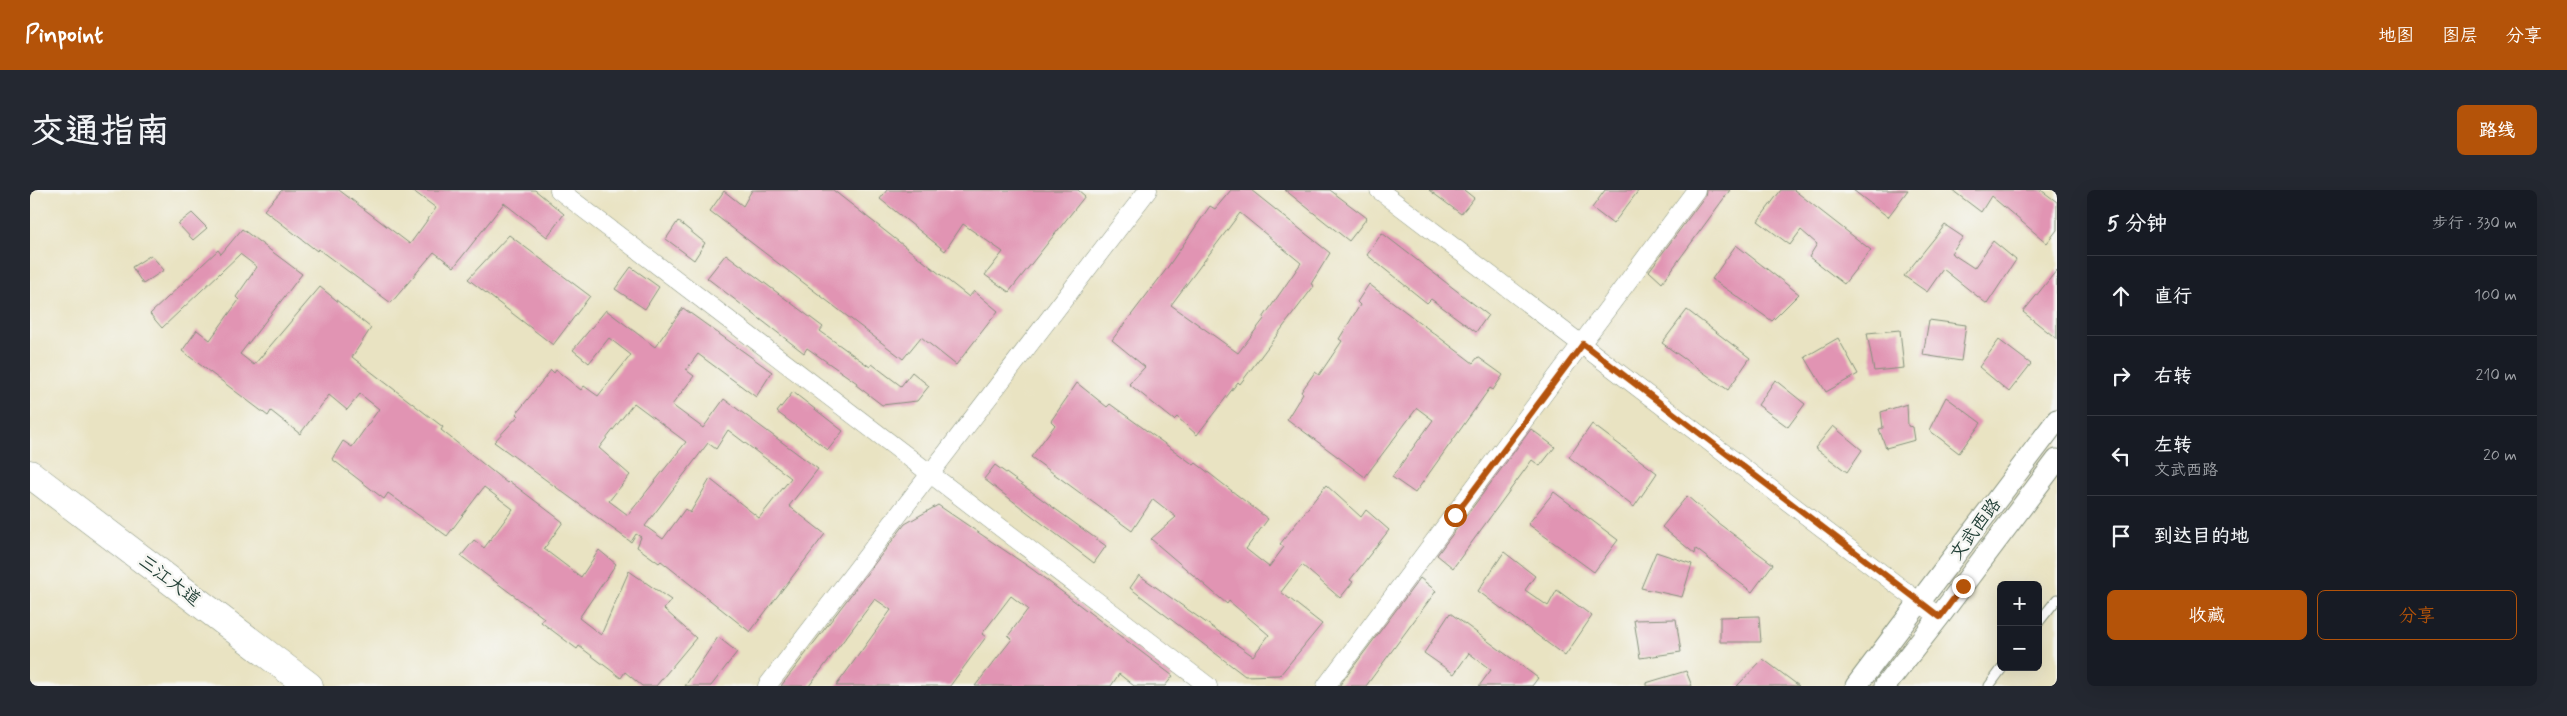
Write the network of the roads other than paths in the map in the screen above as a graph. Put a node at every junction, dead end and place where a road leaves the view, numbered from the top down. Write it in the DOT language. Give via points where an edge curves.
graph roads {
  1 [pos="559,190"];
  2 [pos="1148,190"];
  3 [pos="1379,190"];
  4 [pos="1696,190"];
  5 [pos="1583,344"];
  6 [pos="2057,420"];
  7 [pos="2057,460"];
  8 [pos="30,474"];
  9 [pos="930,475"];
  10 [pos="30,496"];
  11 [pos="2057,599"];
  12 [pos="1940,617"];
  13 [pos="2042,618"];
  14 [pos="2000,671"];
  15 [pos="280,686"];
  16 [pos="309,686"];
  17 [pos="767,686"];
  18 [pos="1208,686"];
  19 [pos="1326,686"];
  20 [pos="1856,686"];
  21 [pos="1885,686"];
  22 [pos="1988,686"];
  1 -- 9 [label="street"];
  2 -- 9 [label="street"];
  3 -- 5 [label="street"];
  4 -- 5 [label="street"];
  5 -- 12 [label="street"];
  5 -- 19 [label="street"];
  6 -- 20 [label="street, 文武西路"];
  7 -- 12 [label="street, 文武西路"];
  8 -- 16 [label="main road, 三江大道"];
  9 -- 17 [label="street"];
  9 -- 18 [label="street"];
  10 -- 15 [label="main road, 三江大道"];
  11 -- 13 [label="lane"];
  12 -- 21 [label="street, 文武西路"];
  14 -- 22 [label="lane"];
}
